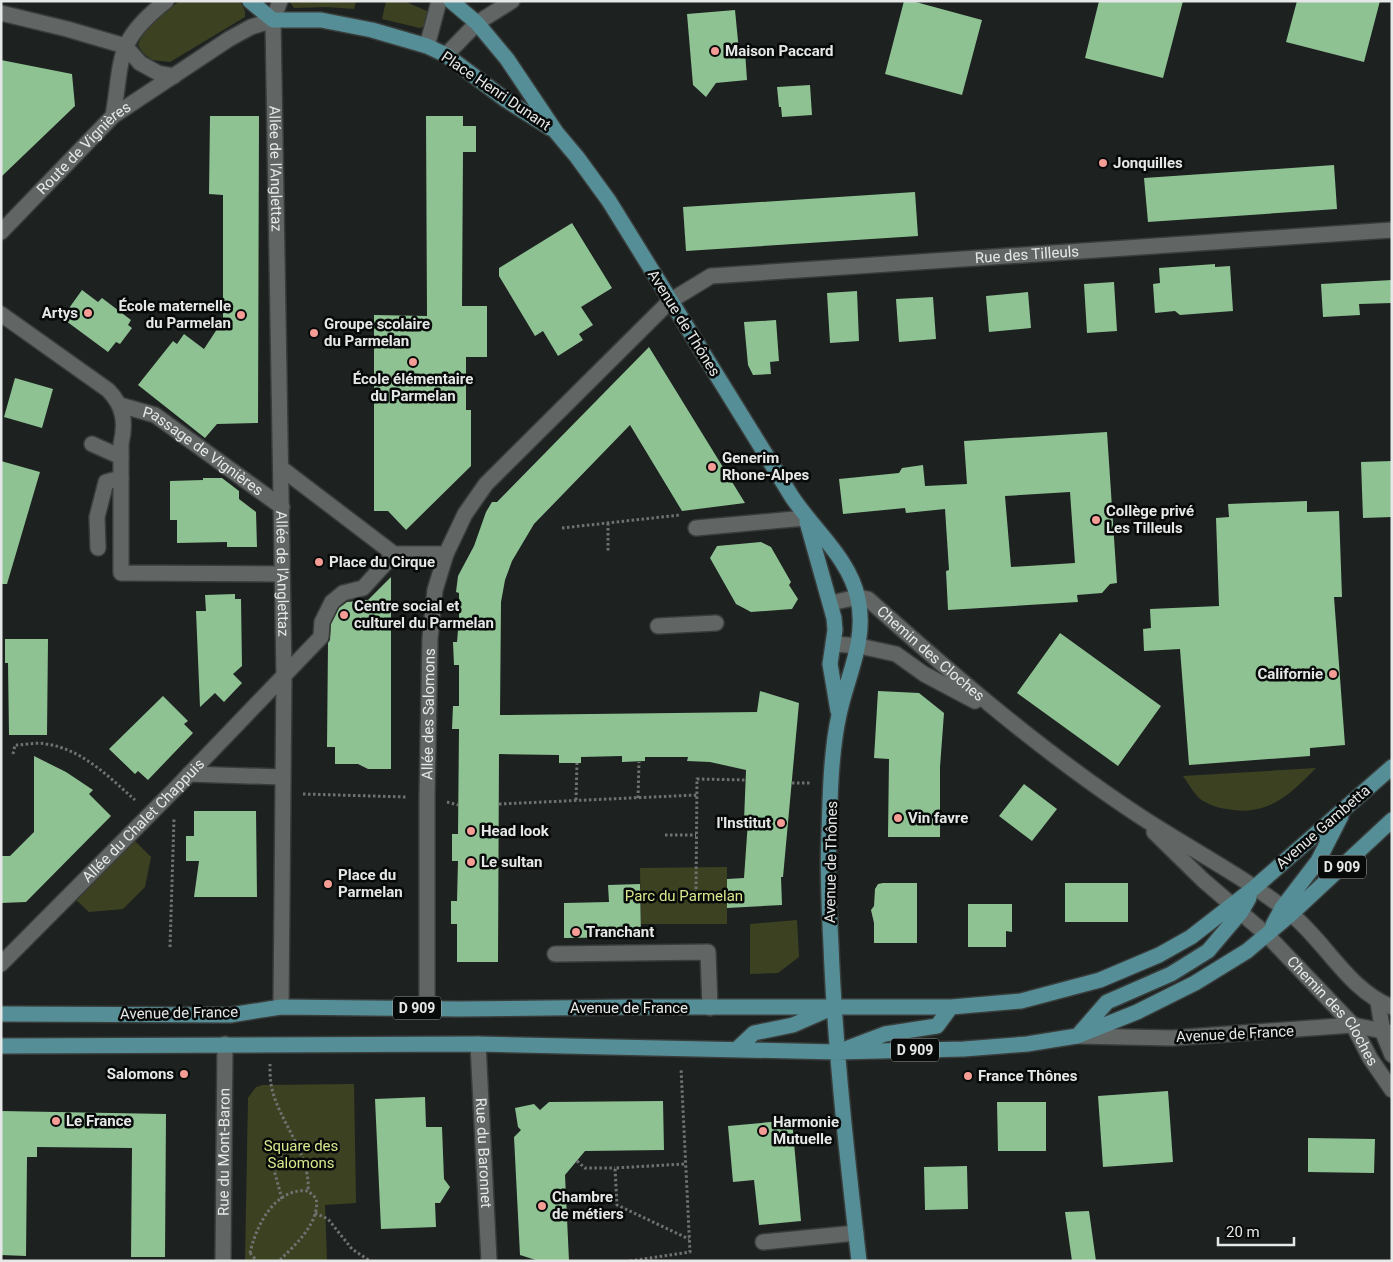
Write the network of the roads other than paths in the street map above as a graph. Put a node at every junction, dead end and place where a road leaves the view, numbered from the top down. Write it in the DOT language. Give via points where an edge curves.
graph roads {
  1 [pos="166,1"];
  2 [pos="250,1"];
  3 [pos="280,1"];
  4 [pos="439,1"];
  5 [pos="451,1"];
  6 [pos="512,1"];
  7 [pos="1,13"];
  8 [pos="273,20"];
  9 [pos="477,23"];
  10 [pos="125,46"];
  11 [pos="427,46"];
  12 [pos="446,55"];
  13 [pos="174,76"];
  14 [pos="113,116"];
  15 [pos="556,132"];
  16 [pos="1392,230"];
  17 [pos="1,232"];
  18 [pos="670,301"];
  19 [pos="1,314"];
  20 [pos="120,406"];
  21 [pos="92,444"];
  22 [pos="121,457"];
  23 [pos="281,468"];
  24 [pos="121,478"];
  25 [pos="282,507"];
  26 [pos="806,518"];
  27 [pos="696,528"];
  28 [pos="98,548"];
  29 [pos="394,554"];
  30 [pos="446,554"];
  31 [pos="282,574"];
  32 [pos="858,597"];
  33 [pos="831,603"];
  34 [pos="716,623"];
  35 [pos="658,626"];
  36 [pos="834,644"];
  37 [pos="859,646"];
  38 [pos="284,674"];
  39 [pos="998,713"];
  40 [pos="838,716"];
  41 [pos="1392,767"];
  42 [pos="189,774"];
  43 [pos="282,776"];
  44 [pos="1344,809"];
  45 [pos="1135,813"];
  46 [pos="1392,820"];
  47 [pos="1254,888"];
  48 [pos="1237,909"];
  49 [pos="1287,911"];
  50 [pos="1267,935"];
  51 [pos="34,948"];
  52 [pos="555,954"];
  53 [pos="1,964"];
  54 [pos="1385,1004"];
  55 [pos="281,1007"];
  56 [pos="427,1008"];
  57 [pos="710,1008"];
  58 [pos="833,1008"];
  59 [pos="952,1008"];
  60 [pos="1,1014"];
  61 [pos="1353,1026"];
  62 [pos="1388,1033"];
  63 [pos="1077,1036"];
  64 [pos="225,1044"];
  65 [pos="478,1044"];
  66 [pos="1,1046"];
  67 [pos="737,1049"];
  68 [pos="837,1052"];
  69 [pos="1392,1055"];
  70 [pos="1392,1090"];
  71 [pos="856,1234"];
  72 [pos="763,1242"];
  73 [pos="223,1261"];
  74 [pos="489,1261"];
  75 [pos="859,1261"];
  1 -- 10 [label="street" via="140,23"];
  2 -- 8 [label="main road"];
  3 -- 8 [label="street"];
  4 -- 11 [label="street"];
  5 -- 9 [label="main road, Place Henri Dunant"];
  6 -- 9 [label="street"];
  7 -- 10 [label="street"];
  8 -- 11 [label="main road, Place Henri Dunant" via="321,20"];
  8 -- 13 [label="street, Place Henri Dunant" via="251,27"];
  8 -- 23 [label="street, Allée de l'Anglettaz"];
  9 -- 12 [label="street"];
  9 -- 15 [label="main road, Place Henri Dunant" via="507,59"];
  10 -- 13 [label="street" via="140,63 158,73"];
  10 -- 14 [label="street"];
  11 -- 12 [label="main road, Place Henri Dunant"];
  12 -- 15 [label="main road, Place Henri Dunant"];
  13 -- 14 [label="street, Route de Vignières"];
  14 -- 17 [label="street, Route de Vignières"];
  15 -- 18 [label="main road, Avenue de Thônes" via="609,201"];
  16 -- 18 [label="street, Rue des Tilleuls" via="711,276"];
  18 -- 26 [label="main road, Avenue de Thônes"];
  18 -- 30 [label="street, Allée des Salomons" via="486,484 465,514"];
  19 -- 20 [label="street" via="108,390"];
  20 -- 22 [label="street, Passage de Vignières" via="124,426"];
  20 -- 25 [label="street, Passage de Vignières" via="155,415"];
  21 -- 22 [label="street"];
  22 -- 24 [label="street, Passage de Vignières"];
  23 -- 25 [label="street, Allée de l'Anglettaz"];
  23 -- 29 [label="street"];
  24 -- 28 [label="street" via="106,482 97,517"];
  24 -- 31 [label="street, Passage de Vignières" via="121,573"];
  25 -- 31 [label="street, Allée de l'Anglettaz"];
  26 -- 27 [label="street"];
  26 -- 32 [label="main road, Avenue de Thônes" via="837,554"];
  26 -- 33 [label="main road, Avenue de Thônes"];
  29 -- 30 [label="street"];
  29 -- 38 [label="street, Allée du Chalet Chappuis" via="363,588 343,593 332,602 322,622 321,637"];
  30 -- 56 [label="street, Allée des Salomons" via="432,612 427,797"];
  31 -- 38 [label="street, Allée de l'Anglettaz"];
  32 -- 33 [label="street"];
  32 -- 37 [label="main road, Avenue de Thônes"];
  32 -- 39 [label="street, Chemin des Cloches" via="868,599"];
  33 -- 36 [label="main road, Avenue de Thônes"];
  34 -- 35 [label="street"];
  36 -- 37 [label="street, Chemin des Cloches"];
  36 -- 40 [label="main road, Avenue de Thônes" via="830,664"];
  37 -- 39 [label="street, Chemin des Cloches" via="896,654 924,674"];
  37 -- 40 [label="main road, Avenue de Thônes"];
  38 -- 42 [label="street, Allée du Chalet Chappuis"];
  38 -- 43 [label="street, Allée de l'Anglettaz"];
  39 -- 45 [label="street, Chemin des Cloches"];
  40 -- 58 [label="main road, Avenue de Thônes" via="828,861"];
  41 -- 44 [label="main road, Avenue Gambetta / D 909"];
  42 -- 43 [label="street"];
  42 -- 53 [label="street, Allée du Chalet Chappuis"];
  43 -- 55 [label="street, Allée de l'Anglettaz"];
  44 -- 47 [label="main road, Avenue Gambetta / D 909"];
  44 -- 49 [label="main road" via="1318,861"];
  45 -- 47 [label="street, Chemin des Cloches"];
  45 -- 48 [label="street, Chemin des Cloches"];
  46 -- 49 [label="main road, D 909"];
  47 -- 48 [label="main road, Avenue Gambetta"];
  47 -- 49 [label="street, Chemin des Cloches"];
  48 -- 50 [label="street, Chemin des Cloches"];
  48 -- 59 [label="main road, Avenue de France / D 909" via="1159,955 1100,980 1021,1001"];
  48 -- 63 [label="main road" via="1208,951 1171,974 1107,1002"];
  49 -- 50 [label="main road, Avenue de France"];
  49 -- 54 [label="street, Chemin des Cloches" via="1318,939 1366,994"];
  50 -- 61 [label="street, Chemin des Cloches"];
  50 -- 63 [label="main road, Avenue de France / D 909" via="1217,972 1136,1012"];
  51 -- 53 [label="street"];
  52 -- 57 [label="street" via="708,952"];
  54 -- 62 [label="street, Chemin des Cloches"];
  55 -- 56 [label="main road, Avenue de France / D 909"];
  55 -- 60 [label="main road, Avenue de France / D 909" via="230,1014"];
  56 -- 57 [label="main road, Avenue de France / D 909"];
  57 -- 58 [label="main road, Avenue de France / D 909"];
  58 -- 59 [label="main road, Avenue de France / D 909"];
  58 -- 67 [label="main road" via="793,1025 754,1033"];
  58 -- 68 [label="main road, Avenue de Thônes"];
  59 -- 68 [label="main road" via="937,1026 885,1034"];
  61 -- 62 [label="street, Avenue de France"];
  61 -- 63 [label="street, Avenue de France" via="1172,1038"];
  61 -- 70 [label="street, Chemin des Cloches"];
  62 -- 69 [label="street, Chemin des Cloches"];
  63 -- 68 [label="main road, Avenue de France / D 909" via="964,1049"];
  64 -- 65 [label="main road, Avenue de France / D 909"];
  64 -- 66 [label="main road, Avenue de France / D 909"];
  64 -- 73 [label="street, Rue du Mont-Baron"];
  65 -- 67 [label="main road, Avenue de France / D 909"];
  65 -- 74 [label="street, Rue du Baronnet"];
  67 -- 68 [label="main road, Avenue de France / D 909"];
  68 -- 71 [label="main road"];
  71 -- 72 [label="street"];
  71 -- 75 [label="main road"];
}
